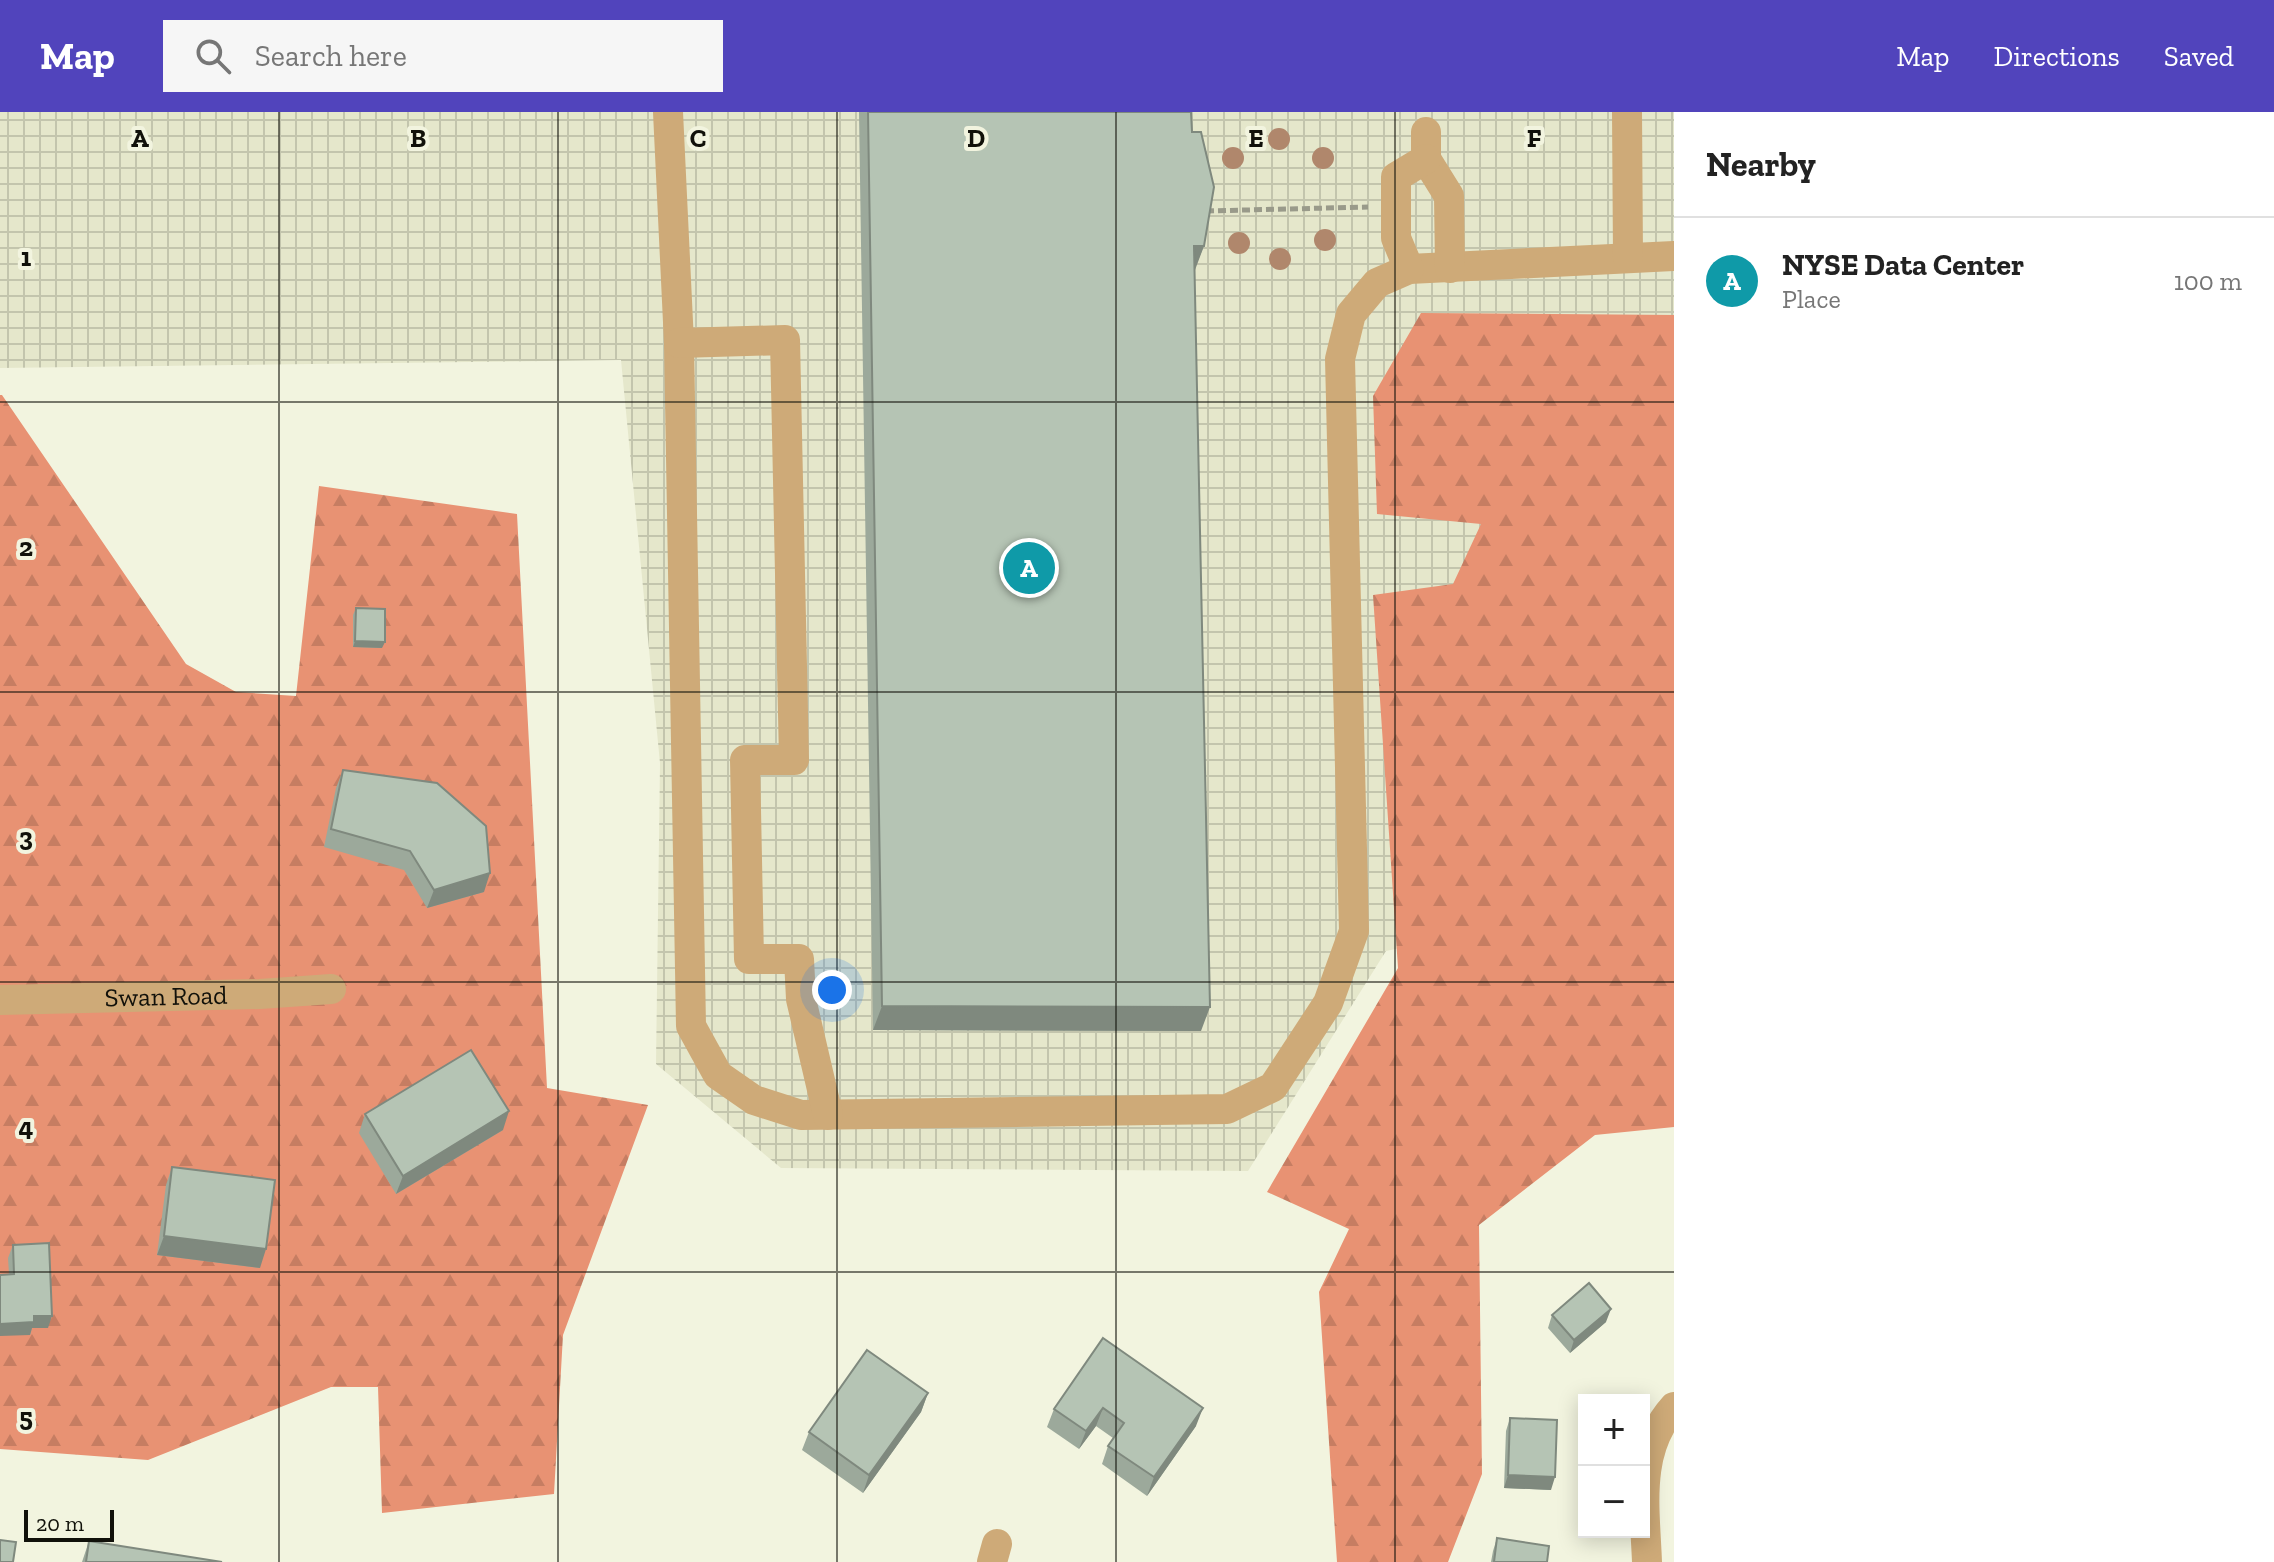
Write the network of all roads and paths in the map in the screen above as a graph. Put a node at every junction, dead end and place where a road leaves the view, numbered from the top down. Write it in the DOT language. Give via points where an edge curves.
graph roads {
  1 [pos="668,112"];
  2 [pos="1627,112"];
  3 [pos="1396,207"];
  4 [pos="1205,211"];
  5 [pos="1674,256"];
  6 [pos="1628,257"];
  7 [pos="1450,268"];
  8 [pos="1409,269"];
  9 [pos="679,343"];
  10 [pos="331,989"];
  11 [pos="0,1000"];
  12 [pos="828,1115"];
  13 [pos="1674,1407"];
  14 [pos="1647,1562"];
  1 -- 9 [label="street"];
  2 -- 6 [label="street"];
  3 -- 4 [label="path"];
  3 -- 7 [label="street" via="1396,177 1426,146 1449,196"];
  3 -- 8 [label="street" via="1396,238"];
  5 -- 6 [label="street"];
  6 -- 7 [label="street"];
  7 -- 8 [label="street"];
  8 -- 12 [label="street" via="1377,283 1351,314 1340,359 1354,931 1328,1003 1273,1087 1227,1109"];
  9 -- 12 [label="street" via="691,1026 718,1075 754,1100 801,1115"];
  9 -- 12 [label="street" via="785,340 794,760 745,760 749,959 799,959 801,999"];
  10 -- 11 [label="street, Swan Road"];
  13 -- 14 [label="street" via="1650,1445 1644,1472"];
}
